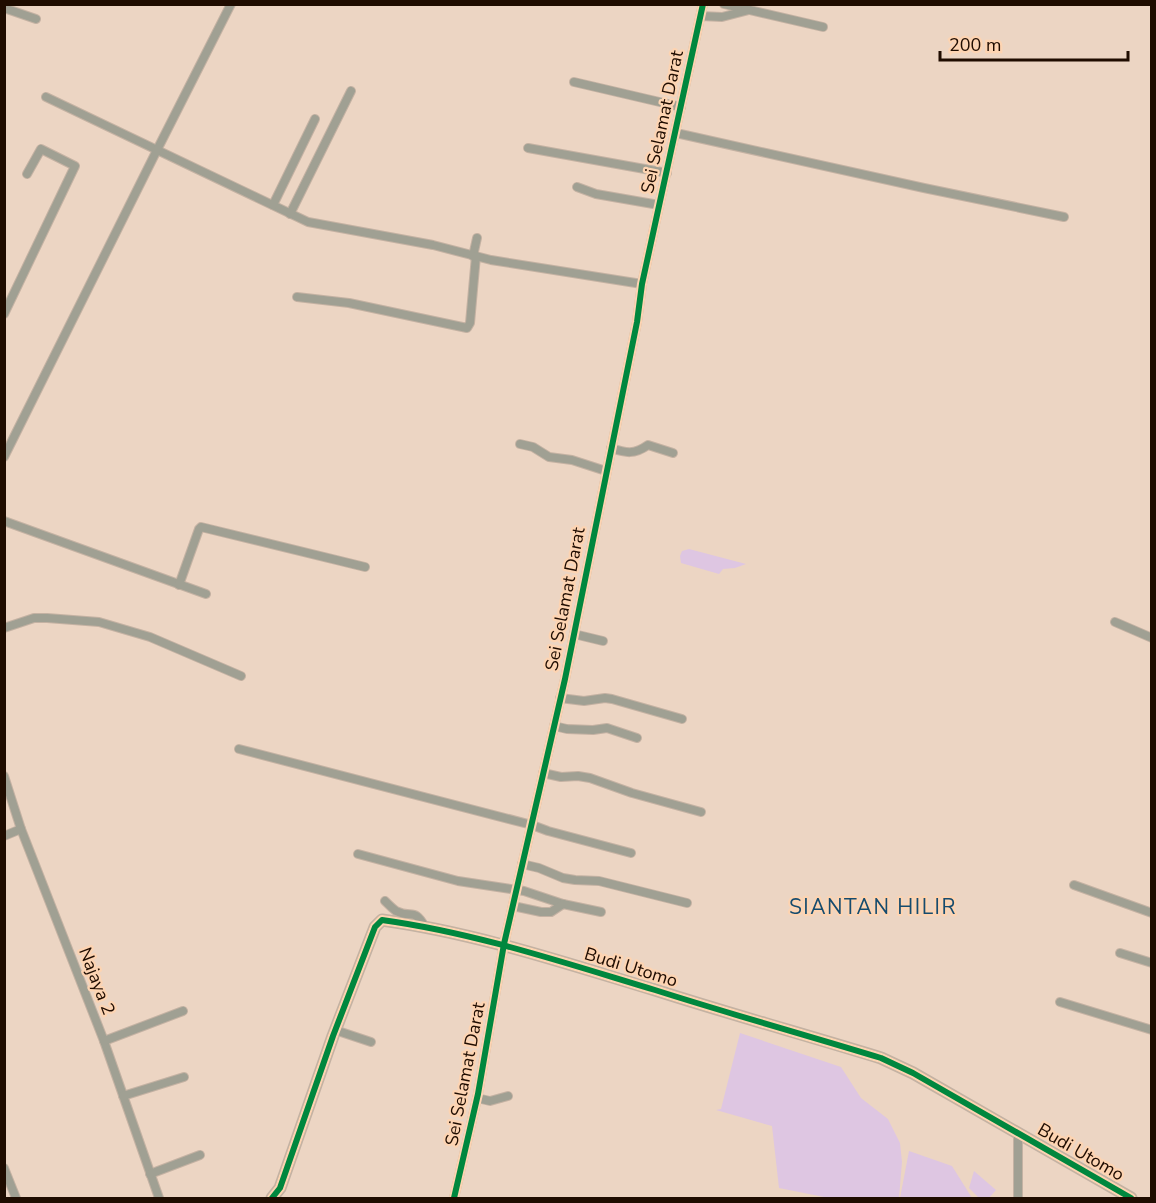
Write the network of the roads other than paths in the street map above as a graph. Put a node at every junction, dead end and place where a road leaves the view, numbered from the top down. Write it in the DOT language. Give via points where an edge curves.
graph roads {
  1 [pos="231,4"];
  2 [pos="703,4"];
  3 [pos="724,4"];
  4 [pos="4,8"];
  5 [pos="750,10"];
  6 [pos="708,17"];
  7 [pos="36,19"];
  8 [pos="823,27"];
  9 [pos="574,82"];
  10 [pos="351,91"];
  11 [pos="46,97"];
  12 [pos="681,107"];
  13 [pos="315,119"];
  14 [pos="680,134"];
  15 [pos="528,148"];
  16 [pos="157,150"];
  17 [pos="27,174"];
  18 [pos="667,174"];
  19 [pos="577,187"];
  20 [pos="659,205"];
  21 [pos="273,206"];
  22 [pos="290,214"];
  23 [pos="1064,217"];
  24 [pos="477,238"];
  25 [pos="475,256"];
  26 [pos="642,284"];
  27 [pos="297,297"];
  28 [pos="4,314"];
  29 [pos="520,444"];
  30 [pos="616,450"];
  31 [pos="6,453"];
  32 [pos="673,453"];
  33 [pos="606,471"];
  34 [pos="4,521"];
  35 [pos="365,567"];
  36 [pos="179,585"];
  37 [pos="206,594"];
  38 [pos="1115,622"];
  39 [pos="4,628"];
  40 [pos="577,634"];
  41 [pos="1152,638"];
  42 [pos="603,640"];
  43 [pos="241,676"];
  44 [pos="567,699"];
  45 [pos="682,719"];
  46 [pos="560,727"];
  47 [pos="637,738"];
  48 [pos="239,749"];
  49 [pos="547,773"];
  50 [pos="4,776"];
  51 [pos="701,812"];
  52 [pos="534,826"];
  53 [pos="21,829"];
  54 [pos="4,836"];
  55 [pos="630,853"];
  56 [pos="358,854"];
  57 [pos="531,866"];
  58 [pos="1074,885"];
  59 [pos="520,891"];
  60 [pos="385,901"];
  61 [pos="687,903"];
  62 [pos="563,904"];
  63 [pos="521,908"];
  64 [pos="601,912"];
  65 [pos="1152,913"];
  66 [pos="425,927"];
  67 [pos="512,947"];
  68 [pos="1120,953"];
  69 [pos="1152,963"];
  70 [pos="1060,1002"];
  71 [pos="183,1011"];
  72 [pos="335,1030"];
  73 [pos="1152,1030"];
  74 [pos="104,1041"];
  75 [pos="371,1042"];
  76 [pos="184,1077"];
  77 [pos="123,1096"];
  78 [pos="508,1096"];
  79 [pos="479,1099"];
  80 [pos="1018,1133"];
  81 [pos="200,1155"];
  82 [pos="4,1168"];
  83 [pos="150,1174"];
  84 [pos="15,1198"];
  85 [pos="159,1198"];
  86 [pos="272,1198"];
  87 [pos="454,1198"];
  88 [pos="1018,1198"];
  89 [pos="1131,1198"];
  1 -- 16 [label="street"];
  2 -- 6 [label="street, Sei Selamat Darat"];
  3 -- 5 [label="street"];
  4 -- 7 [label="street"];
  5 -- 6 [label="street"];
  5 -- 8 [label="street"];
  6 -- 12 [label="street, Sei Selamat Darat"];
  9 -- 12 [label="street"];
  10 -- 22 [label="street"];
  11 -- 16 [label="street"];
  12 -- 14 [label="street, Sei Selamat Darat"];
  13 -- 21 [label="street"];
  14 -- 18 [label="street, Sei Selamat Darat"];
  14 -- 23 [label="street"];
  15 -- 18 [label="street"];
  16 -- 21 [label="street"];
  16 -- 31 [label="street"];
  17 -- 28 [label="street" via="41,149 75,166"];
  18 -- 20 [label="street, Sei Selamat Darat"];
  19 -- 20 [label="street"];
  20 -- 26 [label="street, Sei Selamat Darat"];
  21 -- 22 [label="street"];
  22 -- 25 [label="street" via="314,224"];
  24 -- 25 [label="street"];
  25 -- 26 [label="street"];
  25 -- 27 [label="street" via="467,328 349,303"];
  26 -- 30 [label="street, Sei Selamat Darat"];
  29 -- 33 [label="street" via="549,457"];
  30 -- 32 [label="street" via="640,451 648,446"];
  30 -- 33 [label="street, Sei Selamat Darat"];
  33 -- 40 [label="street, Sei Selamat Darat"];
  34 -- 36 [label="street"];
  35 -- 36 [label="street" via="201,527"];
  36 -- 37 [label="street"];
  38 -- 41 [label="street"];
  39 -- 43 [label="street" via="34,618 99,622 150,637"];
  40 -- 42 [label="street"];
  40 -- 44 [label="street, Sei Selamat Darat"];
  44 -- 45 [label="street" via="612,699"];
  44 -- 46 [label="street, Sei Selamat Darat"];
  46 -- 47 [label="street" via="607,728"];
  46 -- 49 [label="street, Sei Selamat Darat"];
  48 -- 52 [label="street"];
  49 -- 51 [label="street" via="590,778"];
  49 -- 52 [label="street, Sei Selamat Darat"];
  50 -- 53 [label="street, Najaya 2"];
  52 -- 55 [label="street"];
  52 -- 57 [label="street, Sei Selamat Darat"];
  53 -- 54 [label="street"];
  53 -- 74 [label="street, Najaya 2"];
  56 -- 59 [label="street" via="468,883"];
  57 -- 59 [label="street, Sei Selamat Darat"];
  57 -- 61 [label="street" via="563,878 599,881"];
  58 -- 65 [label="street"];
  59 -- 62 [label="street"];
  59 -- 63 [label="street, Sei Selamat Darat"];
  60 -- 66 [label="street" via="396,910 418,916"];
  62 -- 63 [label="street" via="551,912"];
  62 -- 64 [label="street"];
  63 -- 67 [label="street, Sei Selamat Darat"];
  66 -- 67 [label="street, Budi Utomo"];
  66 -- 72 [label="street, Budi Utomo" via="382,920 375,927"];
  67 -- 79 [label="street, Sei Selamat Darat"];
  67 -- 80 [label="street, Budi Utomo" via="888,1060"];
  68 -- 69 [label="street"];
  70 -- 73 [label="street"];
  71 -- 74 [label="street"];
  72 -- 75 [label="street"];
  72 -- 86 [label="street, Budi Utomo" via="280,1188"];
  74 -- 77 [label="street, Najaya 2"];
  76 -- 77 [label="street"];
  77 -- 83 [label="street, Najaya 2"];
  78 -- 79 [label="street" via="490,1101"];
  79 -- 87 [label="street, Sei Selamat Darat"];
  80 -- 88 [label="street"];
  80 -- 89 [label="street, Budi Utomo"];
  81 -- 83 [label="street"];
  82 -- 84 [label="street"];
  83 -- 85 [label="street, Najaya 2"];
}
